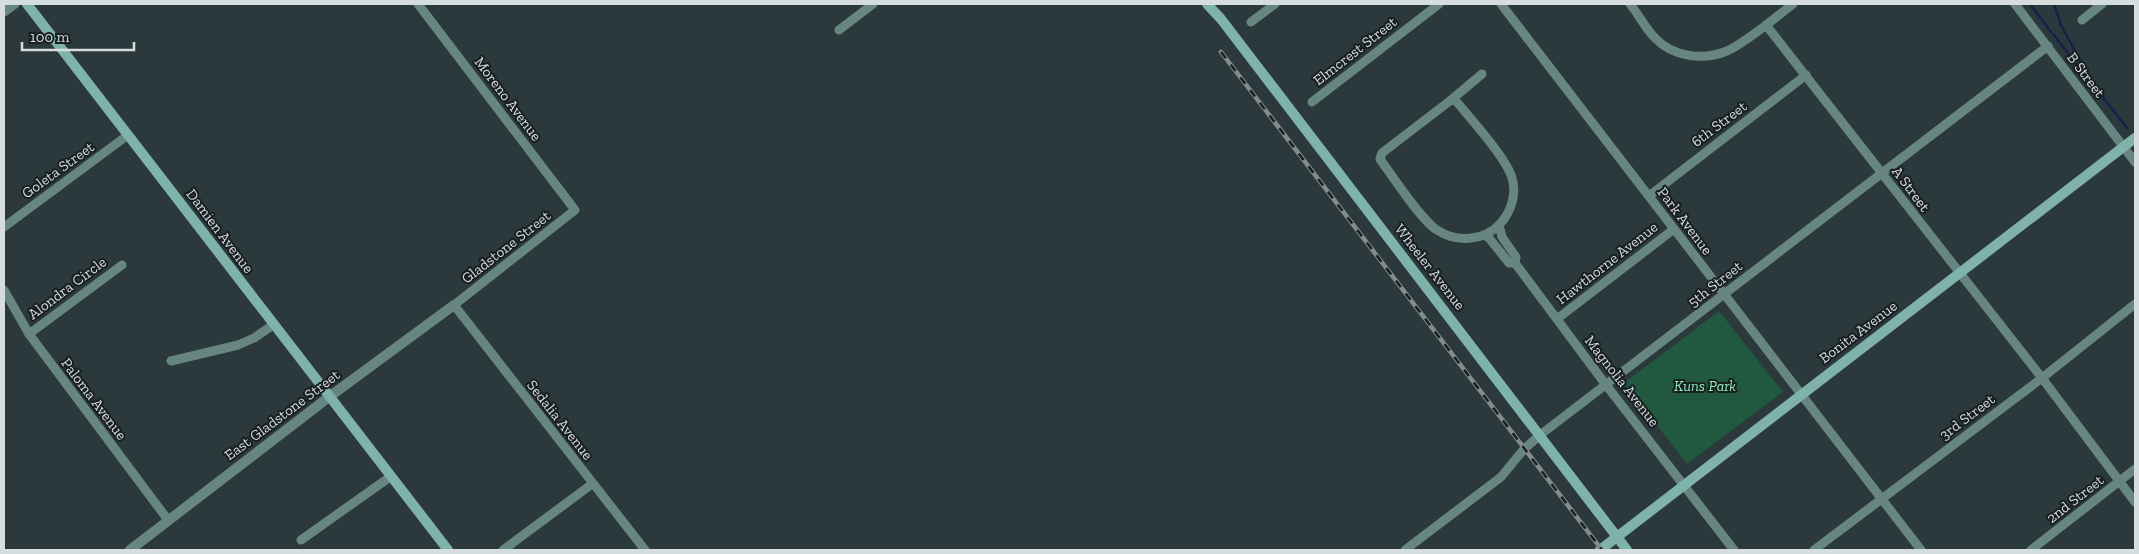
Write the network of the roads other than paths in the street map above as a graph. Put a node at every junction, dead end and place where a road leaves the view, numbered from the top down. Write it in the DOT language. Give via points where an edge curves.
graph roads {
  1 [pos="14,4"];
  2 [pos="28,4"];
  3 [pos="418,4"];
  4 [pos="873,4"];
  5 [pos="1207,4"];
  6 [pos="1275,4"];
  7 [pos="1439,4"];
  8 [pos="1501,4"];
  9 [pos="1630,4"];
  10 [pos="1793,4"];
  11 [pos="2016,4"];
  12 [pos="2102,4"];
  13 [pos="4,12"];
  14 [pos="2082,20"];
  15 [pos="1251,22"];
  16 [pos="1766,25"];
  17 [pos="839,30"];
  18 [pos="2048,46"];
  19 [pos="1482,74"];
  20 [pos="1806,75"];
  21 [pos="1451,100"];
  22 [pos="1312,102"];
  23 [pos="128,135"];
  24 [pos="2135,138"];
  25 [pos="2123,147"];
  26 [pos="2135,162"];
  27 [pos="1882,173"];
  28 [pos="1649,196"];
  29 [pos="575,210"];
  30 [pos="1499,224"];
  31 [pos="4,227"];
  32 [pos="1674,229"];
  33 [pos="1484,235"];
  34 [pos="1515,264"];
  35 [pos="122,265"];
  36 [pos="1959,274"];
  37 [pos="4,290"];
  38 [pos="1724,294"];
  39 [pos="2135,304"];
  40 [pos="454,305"];
  41 [pos="1557,319"];
  42 [pos="273,325"];
  43 [pos="29,334"];
  44 [pos="171,362"];
  45 [pos="2042,378"];
  46 [pos="1606,385"];
  47 [pos="1801,395"];
  48 [pos="329,398"];
  49 [pos="1540,435"];
  50 [pos="2135,469"];
  51 [pos="390,477"];
  52 [pos="2120,482"];
  53 [pos="592,484"];
  54 [pos="1685,485"];
  55 [pos="1882,499"];
  56 [pos="2135,502"];
  57 [pos="168,520"];
  58 [pos="1617,537"];
  59 [pos="301,540"];
  60 [pos="130,550"];
  61 [pos="448,550"];
  62 [pos="503,550"];
  63 [pos="645,550"];
  64 [pos="1406,550"];
  65 [pos="1600,550"];
  66 [pos="1627,550"];
  67 [pos="1734,550"];
  68 [pos="1814,550"];
  69 [pos="1921,550"];
  70 [pos="2031,550"];
  1 -- 13 [label="street"];
  2 -- 23 [label="main road, Damien Avenue"];
  3 -- 29 [label="street, Moreno Avenue"];
  4 -- 17 [label="street"];
  5 -- 49 [label="main road, Wheeler Avenue"];
  6 -- 15 [label="street"];
  7 -- 22 [label="street, Elmcrest Street"];
  8 -- 28 [label="street, Park Avenue"];
  9 -- 16 [label="street" via="1656,39 1675,52 1694,57 1726,51"];
  10 -- 16 [label="street"];
  11 -- 18 [label="street, B Street"];
  12 -- 14 [label="street"];
  16 -- 20 [label="street, A Street"];
  18 -- 25 [label="street, B Street"];
  18 -- 27 [label="street, 5th Street"];
  19 -- 21 [label="street"];
  20 -- 27 [label="street, A Street"];
  20 -- 28 [label="street, 6th Street"];
  21 -- 30 [label="street" via="1456,101 1506,165 1512,178 1514,193 1511,205"];
  21 -- 33 [label="street" via="1382,153 1380,159 1437,230 1453,237 1472,239"];
  23 -- 31 [label="street, Goleta Street"];
  23 -- 42 [label="main road, Damien Avenue"];
  24 -- 25 [label="main road, Bonita Avenue"];
  25 -- 26 [label="street, B Street"];
  25 -- 36 [label="main road, Bonita Avenue"];
  27 -- 36 [label="street, A Street"];
  27 -- 38 [label="street, 5th Street"];
  28 -- 32 [label="street, Park Avenue"];
  29 -- 40 [label="street, Gladstone Street"];
  30 -- 33 [label="street"];
  30 -- 34 [label="street, Magnolia Avenue" via="1502,237 1516,257"];
  32 -- 38 [label="street, Park Avenue"];
  32 -- 41 [label="street, Hawthorne Avenue"];
  33 -- 34 [label="street" via="1509,264"];
  34 -- 41 [label="street, Magnolia Avenue"];
  35 -- 43 [label="street, Alondra Circle"];
  36 -- 45 [label="street, A Street"];
  36 -- 47 [label="main road, Bonita Avenue"];
  37 -- 43 [label="street, Paloma Avenue"];
  38 -- 46 [label="street, 5th Street"];
  38 -- 47 [label="street, Park Avenue"];
  39 -- 45 [label="street, 3rd Street"];
  40 -- 48 [label="street, East Gladstone Street"];
  40 -- 53 [label="street, Sedalia Avenue"];
  41 -- 46 [label="street, Magnolia Avenue"];
  42 -- 44 [label="street" via="238,345"];
  42 -- 48 [label="main road, Damien Avenue"];
  43 -- 57 [label="street, Paloma Avenue"];
  45 -- 52 [label="street, A Street"];
  45 -- 55 [label="street, 3rd Street"];
  46 -- 49 [label="street, 5th Street"];
  46 -- 54 [label="street, Magnolia Avenue"];
  47 -- 54 [label="main road, Bonita Avenue"];
  47 -- 55 [label="street, Park Avenue"];
  48 -- 51 [label="main road, Damien Avenue"];
  48 -- 57 [label="street, East Gladstone Street"];
  49 -- 58 [label="main road, Wheeler Avenue"];
  49 -- 64 [label="street, 5th Street" via="1501,477"];
  50 -- 52 [label="street, 2nd Street"];
  51 -- 59 [label="street"];
  51 -- 61 [label="main road, Damien Avenue"];
  52 -- 56 [label="street, A Street"];
  52 -- 70 [label="street, 2nd Street"];
  53 -- 62 [label="street"];
  53 -- 63 [label="street, Sedalia Avenue"];
  54 -- 58 [label="main road, Bonita Avenue"];
  54 -- 67 [label="street, Magnolia Avenue"];
  55 -- 68 [label="street, 3rd Street"];
  55 -- 69 [label="street, Park Avenue"];
  57 -- 60 [label="street, East Gladstone Street"];
  58 -- 65 [label="main road, Bonita Avenue"];
  58 -- 66 [label="main road, Wheeler Avenue"];
}
